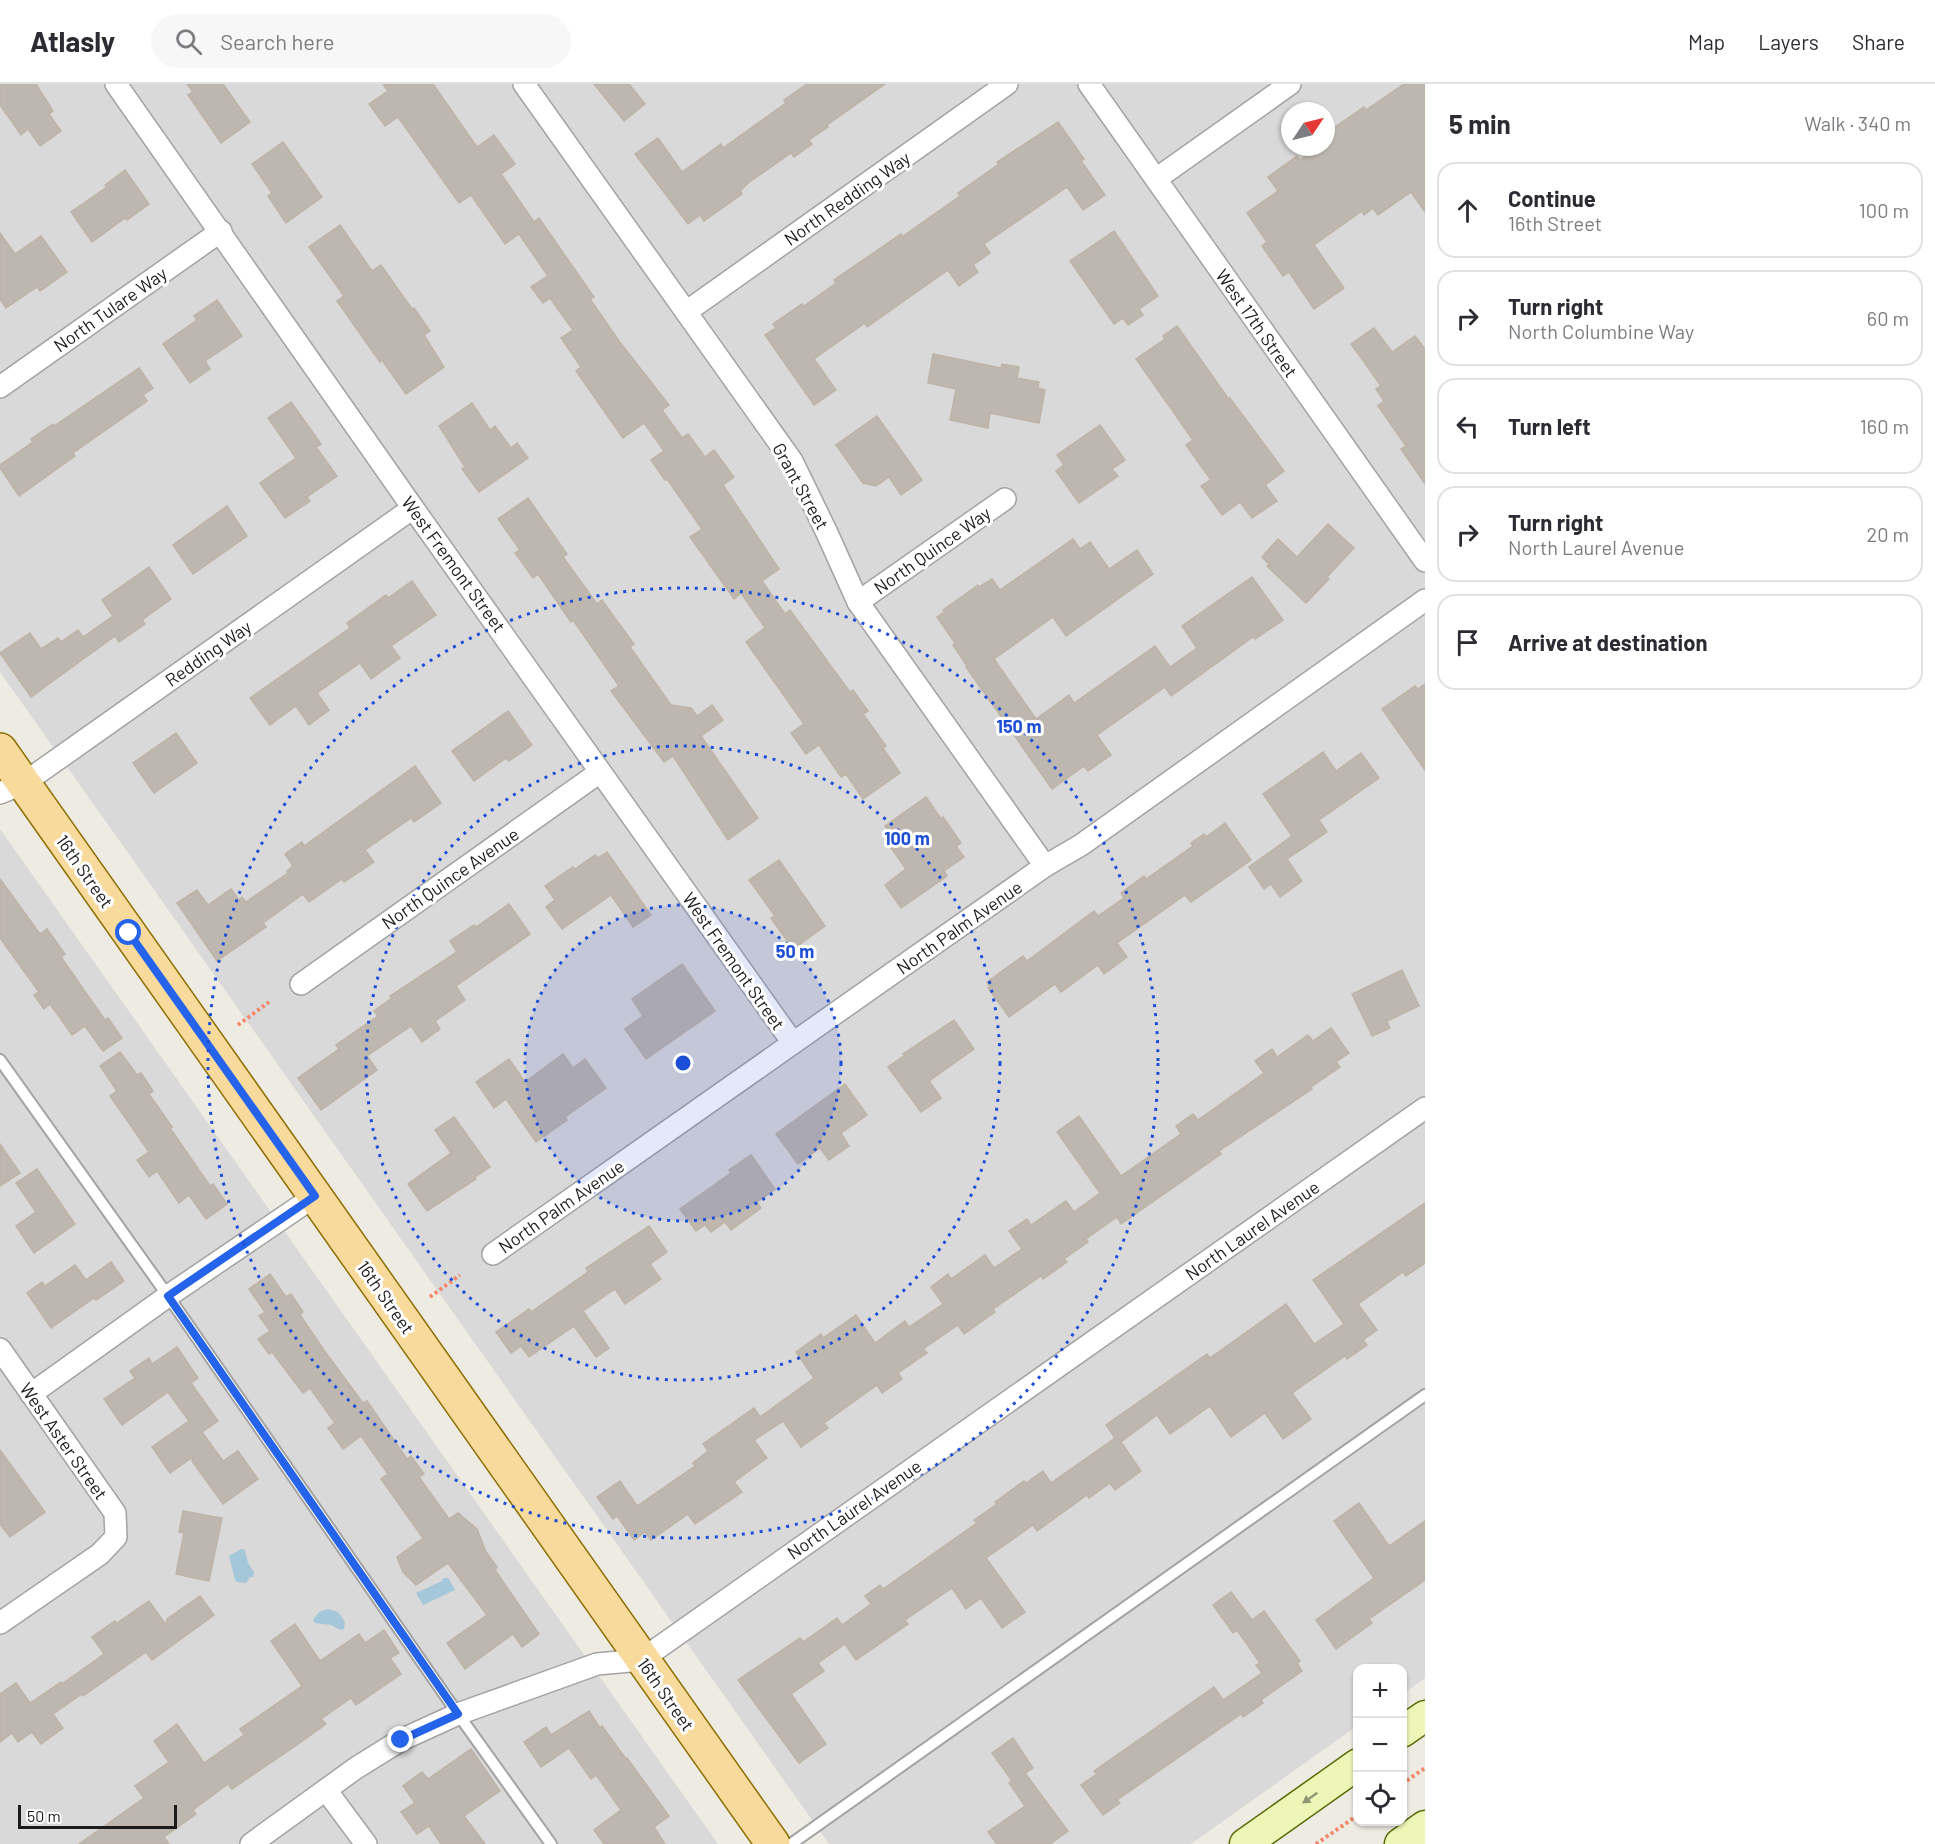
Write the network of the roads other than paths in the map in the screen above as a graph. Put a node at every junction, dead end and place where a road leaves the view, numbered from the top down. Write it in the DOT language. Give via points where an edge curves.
graph roads {
  1 [pos="116,84"];
  2 [pos="524,84"];
  3 [pos="1007,84"];
  4 [pos="1089,84"];
  5 [pos="1290,84"];
  6 [pos="1156,179"];
  7 [pos="221,231"];
  8 [pos="686,312"];
  9 [pos="0,387"];
  10 [pos="1005,499"];
  11 [pos="413,508"];
  12 [pos="1425,561"];
  13 [pos="1425,600"];
  14 [pos="858,602"];
  15 [pos="0,750"];
  16 [pos="600,772"];
  17 [pos="12,788"];
  18 [pos="1045,866"];
  19 [pos="301,984"];
  20 [pos="793,1043"];
  21 [pos="0,1060"];
  22 [pos="1425,1108"];
  23 [pos="315,1196"];
  24 [pos="493,1254"];
  25 [pos="168,1296"];
  26 [pos="0,1349"];
  27 [pos="31,1394"];
  28 [pos="1425,1395"];
  29 [pos="0,1623"];
  30 [pos="641,1660"];
  31 [pos="458,1714"];
  32 [pos="1425,1716"];
  33 [pos="1407,1729"];
  34 [pos="1353,1768"];
  35 [pos="326,1790"];
  36 [pos="1425,1826"];
  37 [pos="251,1844"];
  38 [pos="366,1844"];
  39 [pos="551,1844"];
  40 [pos="773,1844"];
  41 [pos="791,1844"];
  42 [pos="1245,1844"];
  43 [pos="1400,1844"];
  1 -- 7 [label="street, West Fremont Street"];
  2 -- 8 [label="street, Grant Street"];
  3 -- 8 [label="street, North Redding Way"];
  4 -- 6 [label="street, West 17th Street"];
  5 -- 6 [label="street"];
  6 -- 12 [label="street, West 17th Street"];
  7 -- 9 [label="street, North Tulare Way"];
  7 -- 11 [label="street, West Fremont Street"];
  8 -- 14 [label="street, Grant Street" via="792,461"];
  10 -- 14 [label="street, North Quince Way"];
  11 -- 16 [label="street, West Fremont Street"];
  11 -- 17 [label="street, Redding Way"];
  13 -- 18 [label="street, North Palm Avenue" via="1081,845"];
  14 -- 18 [label="street, Grant Street"];
  15 -- 17 [label="main road, 16th Street"];
  16 -- 19 [label="street, North Quince Avenue"];
  16 -- 20 [label="street, West Fremont Street"];
  17 -- 23 [label="main road, 16th Street"];
  18 -- 20 [label="street, North Palm Avenue"];
  20 -- 24 [label="street, North Palm Avenue"];
  21 -- 25 [label="lane"];
  22 -- 30 [label="street, North Laurel Avenue"];
  23 -- 25 [label="street"];
  23 -- 30 [label="main road, 16th Street"];
  25 -- 27 [label="street"];
  25 -- 31 [label="lane"];
  26 -- 27 [label="street, West Aster Street"];
  27 -- 29 [label="street, West Aster Street" via="115,1513 116,1537 100,1554"];
  28 -- 41 [label="lane"];
  30 -- 31 [label="street, North Laurel Avenue" via="597,1664"];
  30 -- 40 [label="main road, 16th Street"];
  31 -- 35 [label="street, North Laurel Avenue" via="401,1740"];
  31 -- 39 [label="lane"];
  32 -- 33 [label="main road"];
  34 -- 42 [label="main road, one-way"];
  35 -- 37 [label="street, North Laurel Avenue"];
  35 -- 38 [label="street"];
  36 -- 43 [label="main road"];
}
